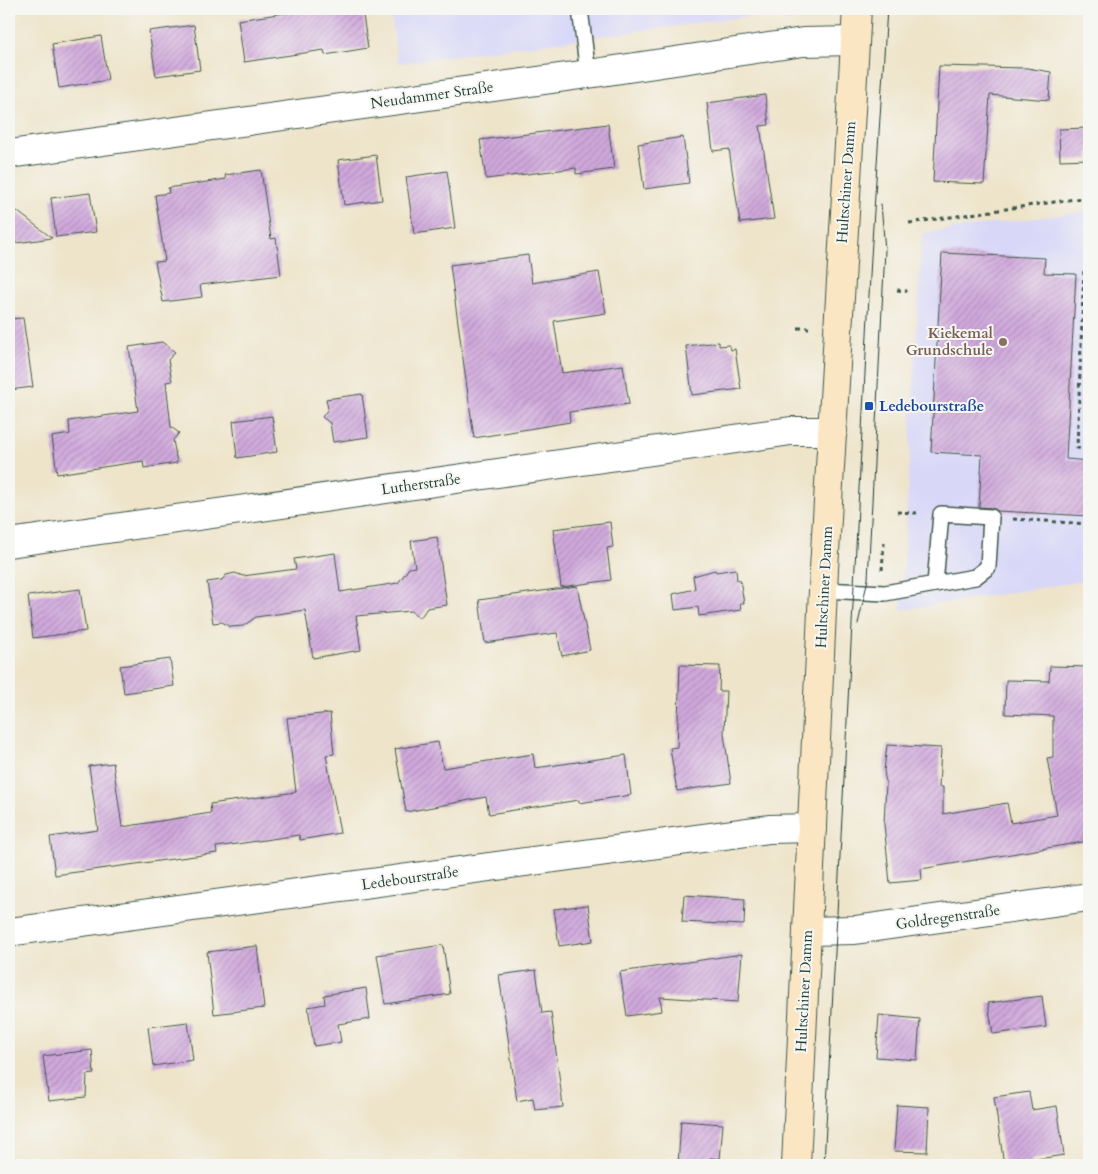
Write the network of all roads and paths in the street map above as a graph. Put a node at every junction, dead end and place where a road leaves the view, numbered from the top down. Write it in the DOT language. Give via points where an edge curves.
graph roads {
  1 [pos="580,9"];
  2 [pos="857,9"];
  3 [pos="855,40"];
  4 [pos="588,74"];
  5 [pos="9,154"];
  6 [pos="1089,197"];
  7 [pos="909,222"];
  8 [pos="1089,268"];
  9 [pos="897,290"];
  10 [pos="906,291"];
  11 [pos="833,431"];
  12 [pos="1089,449"];
  13 [pos="991,517"];
  14 [pos="1089,524"];
  15 [pos="9,543"];
  16 [pos="884,543"];
  17 [pos="882,571"];
  18 [pos="935,584"];
  19 [pos="823,590"];
  20 [pos="812,828"];
  21 [pos="1089,898"];
  22 [pos="9,932"];
  23 [pos="807,932"];
  24 [pos="796,1165"];
  1 -- 4 [label="lane"];
  2 -- 3 [label="main road, Hultschiner Damm"];
  3 -- 4 [label="street, Neudammer Straße" via="803,42"];
  3 -- 11 [label="main road, Hultschiner Damm"];
  4 -- 5 [label="street, Neudammer Straße"];
  6 -- 7 [label="path"];
  8 -- 12 [label="path" via="1084,268 1077,448"];
  9 -- 10 [label="path"];
  11 -- 15 [label="street, Lutherstraße" via="791,431"];
  11 -- 19 [label="main road, Hultschiner Damm"];
  13 -- 14 [label="path"];
  13 -- 18 [label="lane" via="988,567 975,577"];
  13 -- 18 [label="lane" via="941,514"];
  16 -- 17 [label="path"];
  18 -- 19 [label="lane" via="886,593"];
  19 -- 20 [label="main road, Hultschiner Damm"];
  20 -- 22 [label="street, Ledebourstraße" via="769,829"];
  20 -- 23 [label="main road, Hultschiner Damm"];
  21 -- 23 [label="street, Goldregenstraße" via="855,930"];
  23 -- 24 [label="main road, Hultschiner Damm"];
}
